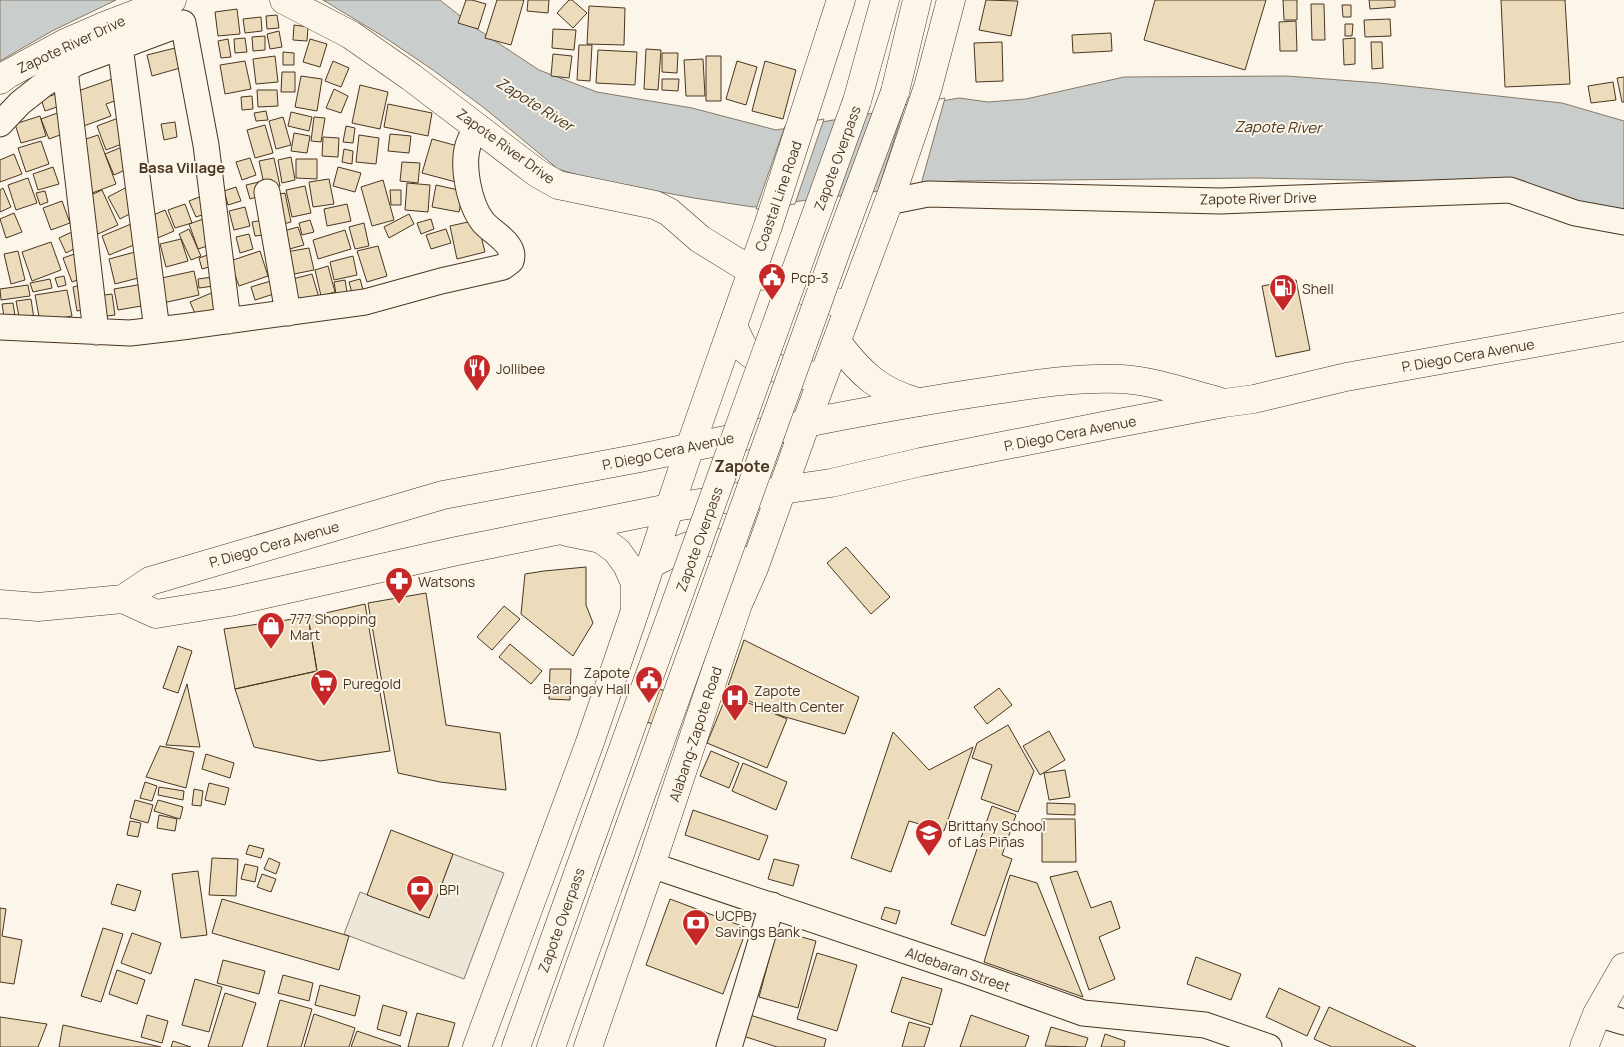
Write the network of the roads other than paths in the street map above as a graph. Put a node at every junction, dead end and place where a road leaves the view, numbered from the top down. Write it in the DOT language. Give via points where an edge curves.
graph roads {
  1 [pos="172,0"];
  2 [pos="284,0"];
  3 [pos="841,0"];
  4 [pos="885,0"];
  5 [pos="917,0"];
  6 [pos="951,0"];
  7 [pos="120,46"];
  8 [pos="65,70"];
  9 [pos="0,80"];
  10 [pos="0,124"];
  11 [pos="478,127"];
  12 [pos="267,192"];
  13 [pos="890,198"];
  14 [pos="1624,222"];
  15 [pos="752,270"];
  16 [pos="849,307"];
  17 [pos="288,314"];
  18 [pos="228,321"];
  19 [pos="733,326"];
  20 [pos="0,327"];
  21 [pos="1624,327"];
  22 [pos="157,330"];
  23 [pos="96,332"];
  24 [pos="837,342"];
  25 [pos="827,370"];
  26 [pos="918,402"];
  27 [pos="1224,403"];
  28 [pos="806,423"];
  29 [pos="690,447"];
  30 [pos="782,490"];
  31 [pos="669,508"];
  32 [pos="561,530"];
  33 [pos="651,564"];
  34 [pos="123,599"];
  35 [pos="0,604"];
  36 [pos="738,604"];
  37 [pos="635,611"];
  38 [pos="651,865"];
  39 [pos="772,905"];
  40 [pos="1624,967"];
  41 [pos="1597,1014"];
  42 [pos="1624,1022"];
  43 [pos="477,1047"];
  44 [pos="516,1047"];
  45 [pos="551,1047"];
  46 [pos="588,1047"];
  47 [pos="729,1047"];
  48 [pos="1269,1047"];
  49 [pos="1584,1047"];
  1 -- 9 [label="main road, Zapote River Drive" via="65,44"];
  2 -- 11 [label="main road, Zapote River Drive" via="351,36"];
  3 -- 15 [label="main road, Coastal Line Road"];
  4 -- 44 [label="main road, Zapote Overpass, bridge" via="854,110"];
  5 -- 45 [label="main road, bridge" via="895,92"];
  6 -- 13 [label="main road" via="928,87"];
  7 -- 8 [label="street"];
  7 -- 18 [label="street" via="183,23 206,145"];
  7 -- 22 [label="street"];
  8 -- 10 [label="street" via="20,103"];
  8 -- 23 [label="street"];
  11 -- 15 [label="main road, Zapote River Drive" via="537,173 558,185 655,205 669,212 700,239"];
  11 -- 17 [label="street" via="469,141 466,166 473,205 483,222 505,241 512,257 510,262 500,268 365,302"];
  12 -- 17 [label="street"];
  13 -- 14 [label="street, Zapote River Drive" via="928,194 1220,201 1510,190 1576,214"];
  13 -- 16 [label="main road"];
  15 -- 16 [label="main road, Zapote River Drive"];
  15 -- 19 [label="main road, Coastal Line Road"];
  16 -- 24 [label="main road"];
  17 -- 18 [label="street"];
  18 -- 22 [label="street"];
  19 -- 25 [label="main road" via="745,349 758,359 802,376"];
  19 -- 29 [label="main road, Coastal Line Road"];
  20 -- 23 [label="street"];
  21 -- 27 [label="main road, P. Diego Cera Avenue" via="1346,377"];
  22 -- 23 [label="street"];
  24 -- 25 [label="main road"];
  24 -- 26 [label="main road" via="875,384"];
  25 -- 28 [label="main road"];
  26 -- 27 [label="main road, P. Diego Cera Avenue" via="1020,386 1124,379 1156,384"];
  26 -- 28 [label="main road, P. Diego Cera Avenue"];
  27 -- 30 [label="main road, P. Diego Cera Avenue" via="831,483"];
  28 -- 29 [label="main road, P. Diego Cera Avenue"];
  28 -- 30 [label="main road, Alabang-Zapote Road"];
  29 -- 31 [label="main road"];
  29 -- 34 [label="main road, P. Diego Cera Avenue" via="443,495 150,581"];
  30 -- 31 [label="main road, P. Diego Cera Avenue"];
  30 -- 36 [label="main road, Alabang-Zapote Road"];
  31 -- 32 [label="main road, P. Diego Cera Avenue"];
  31 -- 33 [label="main road"];
  32 -- 34 [label="main road, P. Diego Cera Avenue" via="230,602 156,614"];
  32 -- 37 [label="main road" via="600,540 617,551 635,583"];
  33 -- 36 [label="main road" via="697,543 722,544 734,554 742,572"];
  33 -- 37 [label="main road"];
  34 -- 35 [label="main road, P. Diego Cera Avenue" via="38,607"];
  36 -- 38 [label="main road, Alabang-Zapote Road"];
  37 -- 43 [label="main road"];
  38 -- 39 [label="street, Aldebaran Street"];
  38 -- 46 [label="main road, Alabang-Zapote Road"];
  39 -- 47 [label="street"];
  39 -- 48 [label="street, Aldebaran Street" via="1083,1014 1205,1025"];
  40 -- 41 [label="main road"];
  41 -- 42 [label="street"];
  41 -- 49 [label="main road"];
}
